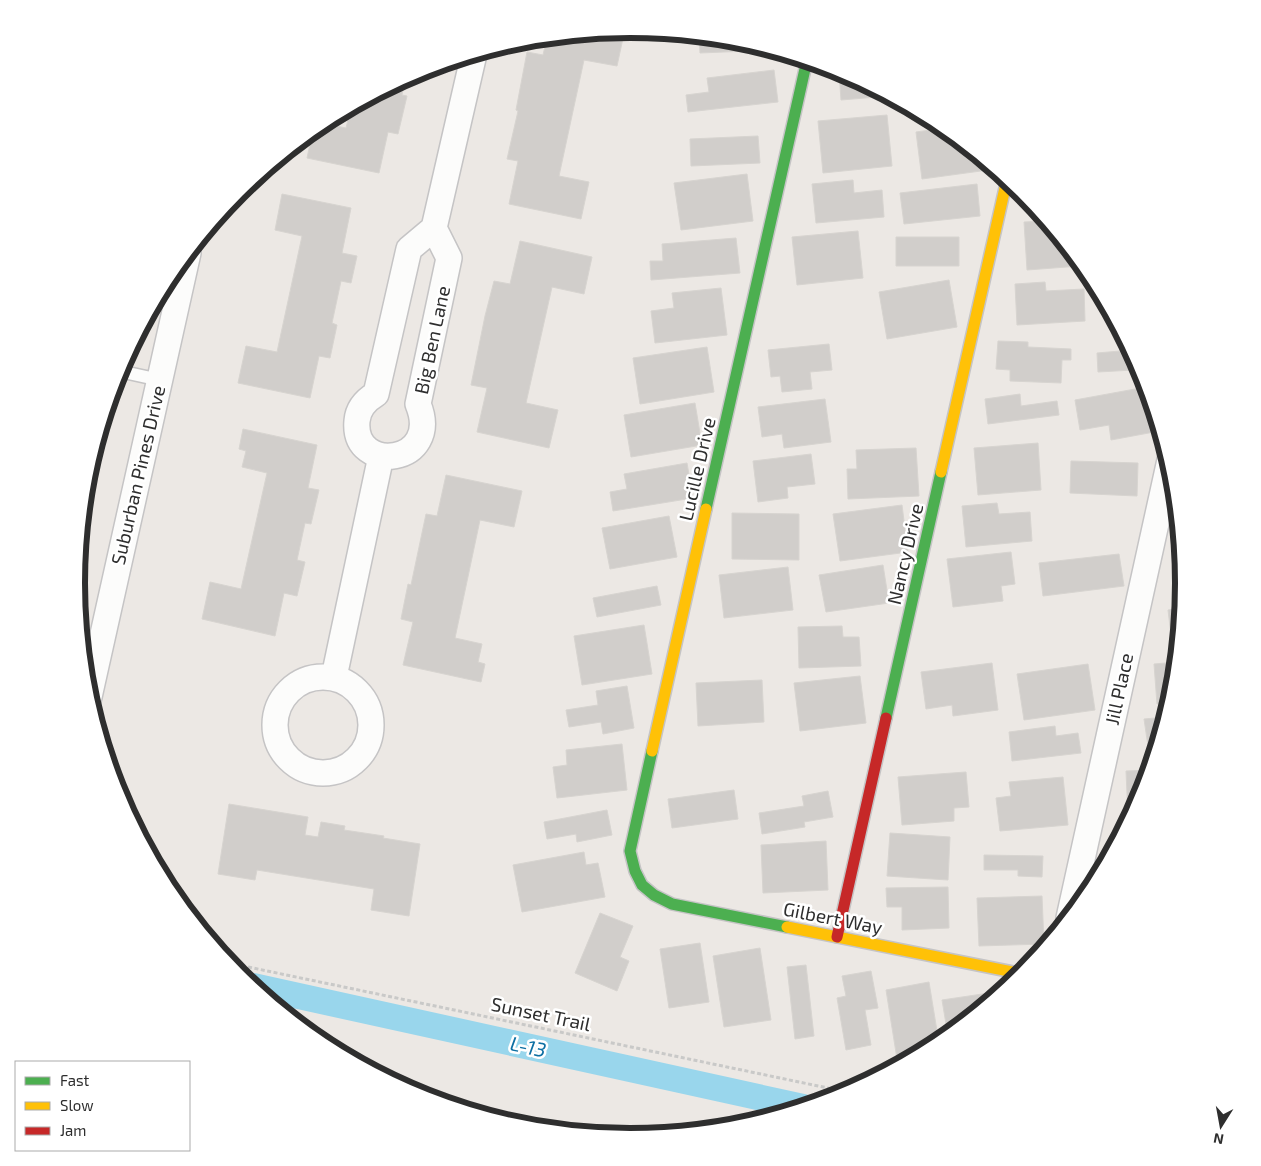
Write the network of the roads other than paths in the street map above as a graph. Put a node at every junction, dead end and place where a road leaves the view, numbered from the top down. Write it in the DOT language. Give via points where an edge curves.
graph roads {
  1 [pos="472,61"];
  2 [pos="806,66"];
  3 [pos="1005,187"];
  4 [pos="434,228"];
  5 [pos="184,270"];
  6 [pos="127,373"];
  7 [pos="160,380"];
  8 [pos="381,456"];
  9 [pos="1166,478"];
  10 [pos="334,677"];
  11 [pos="93,678"];
  12 [pos="641,884"];
  13 [pos="1073,902"];
  14 [pos="837,937"];
  15 [pos="1013,972"];
  1 -- 4 [label="street"];
  2 -- 12 [label="street, Lucille Drive" via="630,852 633,869"];
  3 -- 14 [label="street, Nancy Drive"];
  4 -- 8 [label="street" via="410,249 376,394 368,398 357,415 359,437 372,452"];
  4 -- 8 [label="street, Big Ben Lane" via="449,258 418,404 424,426 420,438 404,454"];
  5 -- 7 [label="street, Suburban Pines Drive"];
  6 -- 7 [label="lane"];
  7 -- 11 [label="street, Suburban Pines Drive"];
  8 -- 10 [label="street"];
  9 -- 13 [label="street, Jill Place"];
  12 -- 14 [label="street, Gilbert Way" via="654,896 672,904"];
  14 -- 15 [label="street, Gilbert Way"];
}
